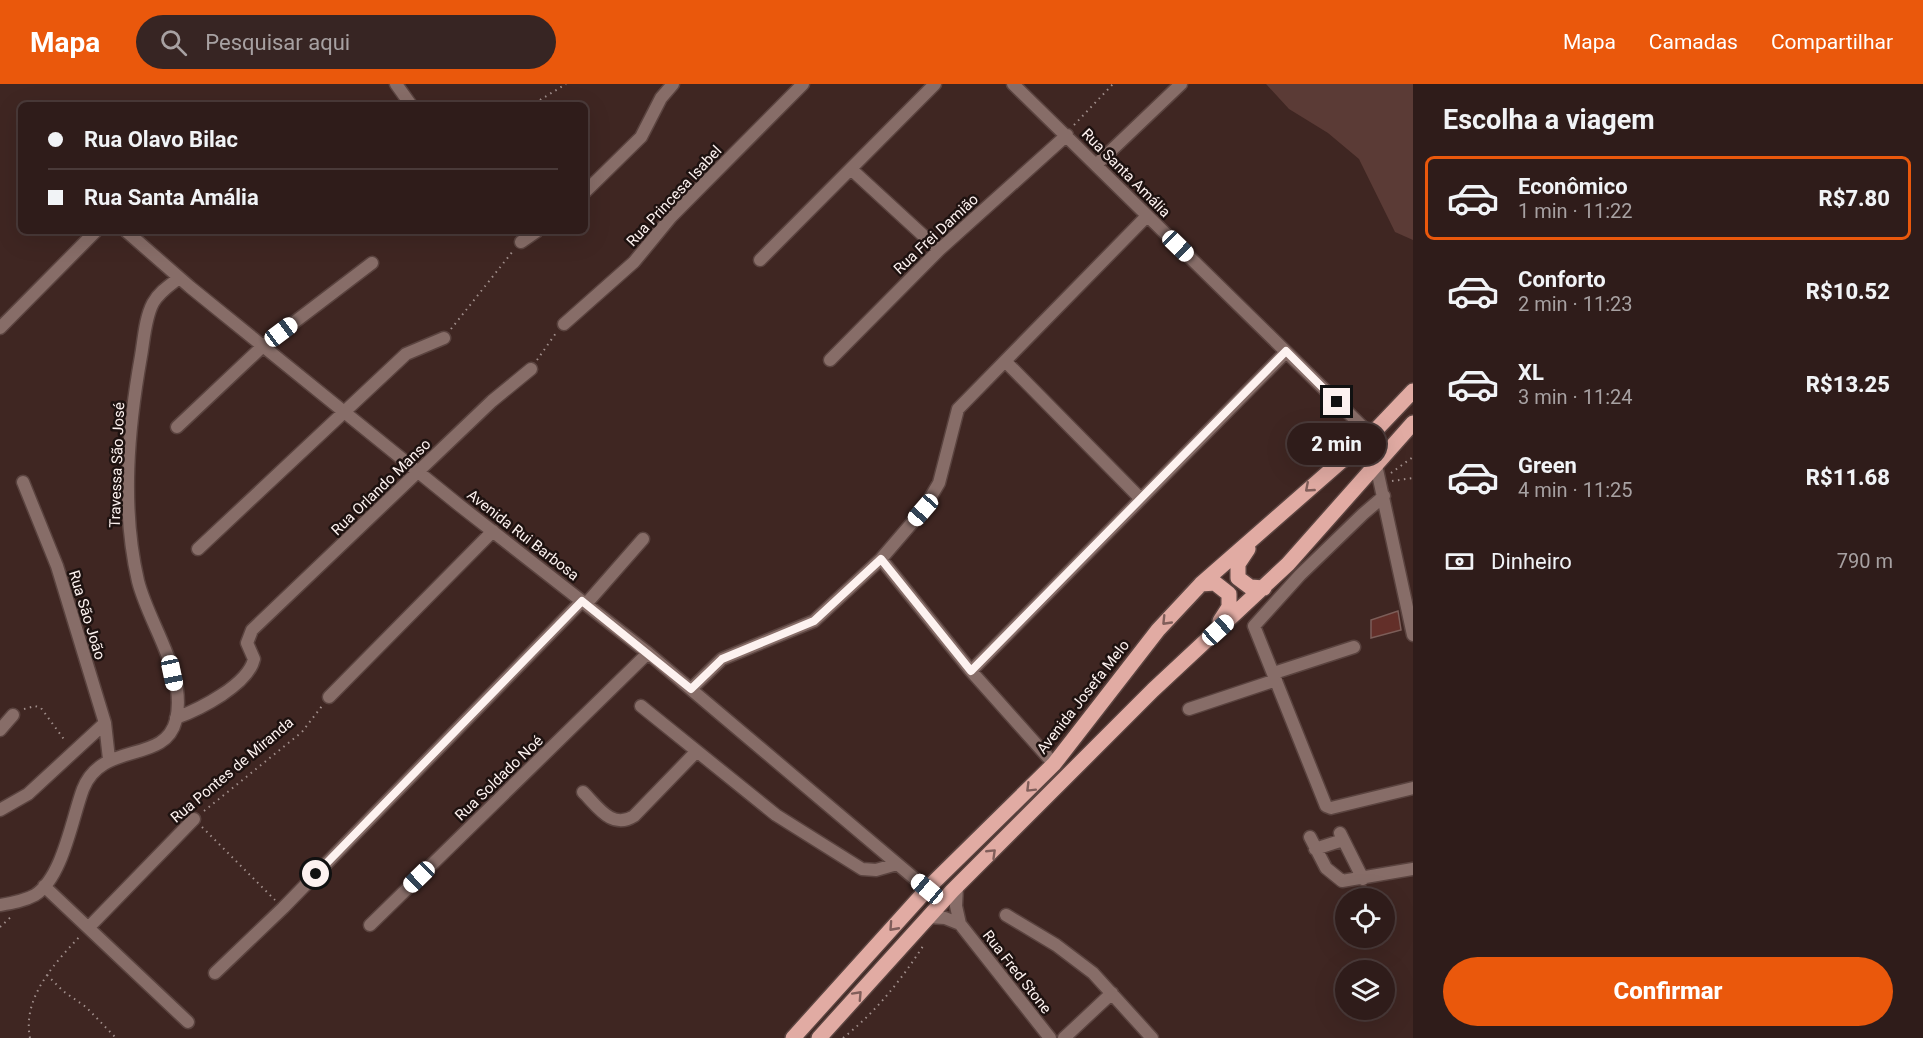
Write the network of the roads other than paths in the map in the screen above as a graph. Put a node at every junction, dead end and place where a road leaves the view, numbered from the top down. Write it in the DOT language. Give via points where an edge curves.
graph roads {
  1 [pos="396,84"];
  2 [pos="673,84"];
  3 [pos="803,84"];
  4 [pos="934,84"];
  5 [pos="1014,84"];
  6 [pos="1181,84"];
  7 [pos="409,102"];
  8 [pos="1067,135"];
  9 [pos="1096,165"];
  10 [pos="852,170"];
  11 [pos="588,189"];
  12 [pos="1147,216"];
  13 [pos="93,234"];
  14 [pos="129,234"];
  15 [pos="533,234"];
  16 [pos="521,242"];
  17 [pos="939,250"];
  18 [pos="760,260"];
  19 [pos="372,263"];
  20 [pos="179,278"];
  21 [pos="564,324"];
  22 [pos="0,328"];
  23 [pos="444,338"];
  24 [pos="263,346"];
  25 [pos="1286,351"];
  26 [pos="830,360"];
  27 [pos="1005,361"];
  28 [pos="531,369"];
  29 [pos="1413,391"];
  30 [pos="346,412"];
  31 [pos="1413,423"];
  32 [pos="177,427"];
  33 [pos="1371,435"];
  34 [pos="1376,465"];
  35 [pos="419,472"];
  36 [pos="23,483"];
  37 [pos="1384,496"];
  38 [pos="1141,499"];
  39 [pos="1264,527"];
  40 [pos="493,531"];
  41 [pos="643,539"];
  42 [pos="198,549"];
  43 [pos="881,559"];
  44 [pos="1288,564"];
  45 [pos="1300,575"];
  46 [pos="1201,584"];
  47 [pos="1264,588"];
  48 [pos="584,602"];
  49 [pos="1413,635"];
  50 [pos="1204,643"];
  51 [pos="1354,647"];
  52 [pos="648,653"];
  53 [pos="971,671"];
  54 [pos="1275,677"];
  55 [pos="691,689"];
  56 [pos="329,697"];
  57 [pos="641,706"];
  58 [pos="1190,709"];
  59 [pos="14,715"];
  60 [pos="176,718"];
  61 [pos="105,723"];
  62 [pos="0,730"];
  63 [pos="696,752"];
  64 [pos="109,759"];
  65 [pos="1054,764"];
  66 [pos="1413,788"];
  67 [pos="583,792"];
  68 [pos="0,810"];
  69 [pos="194,819"];
  70 [pos="897,864"];
  71 [pos="1413,869"];
  72 [pos="1363,879"];
  73 [pos="44,886"];
  74 [pos="957,886"];
  75 [pos="927,889"];
  76 [pos="0,905"];
  77 [pos="1006,915"];
  78 [pos="928,917"];
  79 [pos="960,924"];
  80 [pos="370,925"];
  81 [pos="89,927"];
  82 [pos="215,973"];
  83 [pos="1112,993"];
  84 [pos="188,1022"];
  85 [pos="793,1038"];
  86 [pos="819,1038"];
  87 [pos="1050,1038"];
  88 [pos="1064,1038"];
  89 [pos="1152,1038"];
  1 -- 7 [label="street"];
  2 -- 11 [label="street" via="661,98 641,137"];
  3 -- 21 [label="street, Rua Princesa Isabel" via="671,217 634,262"];
  4 -- 10 [label="street"];
  5 -- 8 [label="street, Rua Santa Amália"];
  6 -- 9 [label="street"];
  8 -- 9 [label="street, Rua Santa Amália"];
  8 -- 17 [label="street, Rua Frei Damião"];
  9 -- 12 [label="street, Rua Santa Amália"];
  10 -- 17 [label="street"];
  10 -- 18 [label="street"];
  12 -- 25 [label="street, Rua Santa Amália"];
  12 -- 27 [label="street"];
  13 -- 22 [label="street"];
  14 -- 20 [label="street, Avenida Rui Barbosa"];
  15 -- 16 [label="street"];
  17 -- 26 [label="street, Rua Frei Damião"];
  19 -- 24 [label="street"];
  20 -- 24 [label="street, Avenida Rui Barbosa"];
  20 -- 60 [label="street, Travessa São José" via="158,296 146,327 132,406 128,500 139,583 172,673"];
  23 -- 30 [label="street" via="406,354"];
  24 -- 30 [label="street, Avenida Rui Barbosa"];
  24 -- 32 [label="street"];
  25 -- 33 [label="street, Rua Santa Amália"];
  25 -- 38 [label="street"];
  27 -- 38 [label="street"];
  27 -- 43 [label="street" via="958,409 939,483 923,510"];
  28 -- 35 [label="street, Rua Orlando Manso"];
  29 -- 33 [label="main road, Avenida Josefa Melo"];
  30 -- 35 [label="street, Avenida Rui Barbosa"];
  30 -- 42 [label="street"];
  31 -- 34 [label="main road"];
  33 -- 39 [label="main road, Avenida Josefa Melo, one-way"];
  34 -- 37 [label="street"];
  34 -- 44 [label="main road"];
  35 -- 40 [label="street, Avenida Rui Barbosa"];
  35 -- 60 [label="street, Rua Orlando Manso" via="252,630 248,643 254,659 247,675 214,700"];
  36 -- 61 [label="street, Rua São João" via="57,566"];
  37 -- 45 [label="street"];
  37 -- 49 [label="street"];
  38 -- 53 [label="street"];
  39 -- 46 [label="main road, Avenida Josefa Melo"];
  39 -- 47 [label="main road" via="1236,572 1250,587"];
  40 -- 48 [label="street, Avenida Rui Barbosa"];
  40 -- 56 [label="street"];
  41 -- 48 [label="street"];
  43 -- 53 [label="street"];
  43 -- 55 [label="street" via="814,621 722,659"];
  44 -- 45 [label="street"];
  44 -- 47 [label="main road"];
  45 -- 54 [label="street" via="1255,624"];
  46 -- 50 [label="main road" via="1221,585 1230,601"];
  46 -- 65 [label="main road, Avenida Josefa Melo, one-way" via="1158,630"];
  47 -- 50 [label="main road"];
  48 -- 52 [label="street, Avenida Rui Barbosa"];
  48 -- 82 [label="street"];
  74 -- 50 [label="main road, one-way"];
  51 -- 54 [label="street"];
  52 -- 55 [label="street, Avenida Rui Barbosa"];
  52 -- 80 [label="street, Rua Soldado Noé"];
  53 -- 65 [label="street"];
  54 -- 58 [label="street"];
  54 -- 66 [label="street" via="1328,807"];
  55 -- 70 [label="street, Avenida Rui Barbosa"];
  57 -- 63 [label="street"];
  59 -- 62 [label="street"];
  60 -- 64 [label="street" via="170,734 157,745"];
  61 -- 64 [label="street, Rua São João"];
  61 -- 68 [label="street" via="28,794"];
  63 -- 67 [label="street" via="624,823 614,822"];
  63 -- 70 [label="street" via="776,815 861,869 876,870"];
  64 -- 73 [label="street" via="87,780 60,857"];
  65 -- 75 [label="main road, Avenida Josefa Melo, one-way"];
  69 -- 81 [label="street, Rua Pontes de Miranda"];
  70 -- 75 [label="street, Avenida Rui Barbosa"];
  71 -- 72 [label="street"];
  72 -- 72 [label="street" via="1348,881 1336,877 1312,843 1342,836"];
  73 -- 76 [label="street" via="33,896"];
  73 -- 81 [label="street"];
  74 -- 78 [label="main road"];
  74 -- 79 [label="street"];
  75 -- 85 [label="main road, Avenida Josefa Melo, one-way"];
  77 -- 83 [label="street" via="1073,957"];
  78 -- 79 [label="street"];
  86 -- 78 [label="main road, one-way"];
  79 -- 87 [label="street, Rua Fred Stone"];
  81 -- 84 [label="street"];
  83 -- 88 [label="street"];
  83 -- 89 [label="street"];
}
